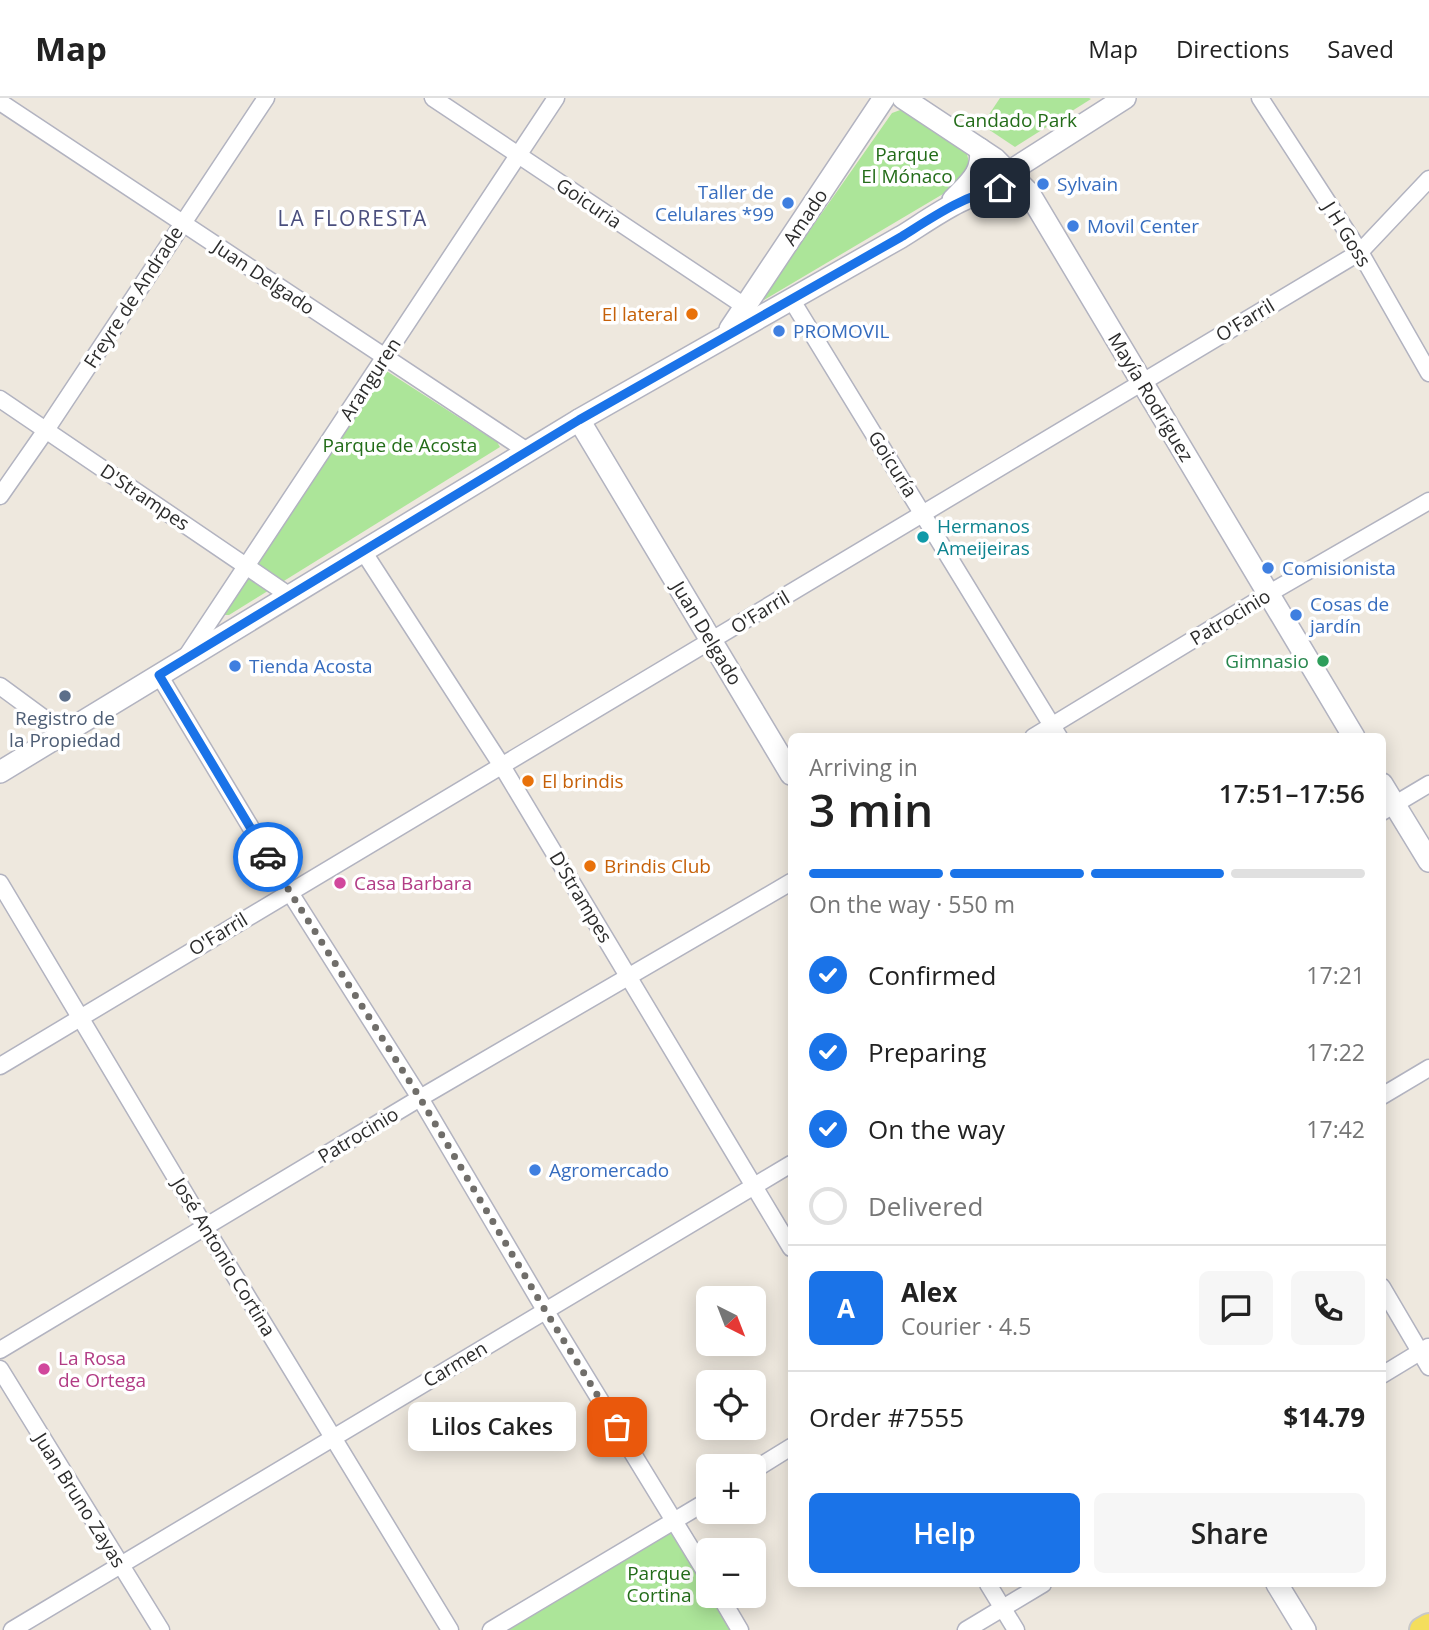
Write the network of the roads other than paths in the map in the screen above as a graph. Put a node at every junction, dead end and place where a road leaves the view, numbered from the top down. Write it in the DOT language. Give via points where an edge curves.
graph roads {
  1 [pos="266,98"];
  2 [pos="433,98"];
  3 [pos="556,98"];
  4 [pos="884,98"];
  5 [pos="903,98"];
  6 [pos="1125,98"];
  7 [pos="1260,98"];
  8 [pos="0,102"];
  9 [pos="980,149"];
  10 [pos="518,155"];
  11 [pos="1009,172"];
  12 [pos="1429,179"];
  13 [pos="1029,192"];
  14 [pos="945,209"];
  15 [pos="182,223"];
  16 [pos="1360,252"];
  17 [pos="792,299"];
  18 [pos="746,307"];
  19 [pos="725,336"];
  20 [pos="385,357"];
  21 [pos="1429,373"];
  22 [pos="1142,381"];
  23 [pos="0,399"];
  24 [pos="579,420"];
  25 [pos="46,430"];
  26 [pos="527,451"];
  27 [pos="0,496"];
  28 [pos="1429,501"];
  29 [pos="923,513"];
  30 [pos="363,551"];
  31 [pos="247,566"];
  32 [pos="1268,594"];
  33 [pos="290,596"];
  34 [pos="712,641"];
  35 [pos="185,659"];
  36 [pos="159,675"];
  37 [pos="0,686"];
  38 [pos="1056,731"];
  39 [pos="64,733"];
  40 [pos="1352,733"];
  41 [pos="502,766"];
  42 [pos="788,769"];
  43 [pos="0,772"];
  44 [pos="1429,784"];
  45 [pos="1389,809"];
  46 [pos="1429,862"];
  47 [pos="0,883"];
  48 [pos="788,884"];
  49 [pos="289,891"];
  50 [pos="629,976"];
  51 [pos="80,1017"];
  52 [pos="0,1066"];
  53 [pos="1429,1068"];
  54 [pos="1386,1094"];
  55 [pos="420,1098"];
  56 [pos="788,1166"];
  57 [pos="755,1186"];
  58 [pos="205,1227"];
  59 [pos="788,1243"];
  60 [pos="1386,1293"];
  61 [pos="545,1310"];
  62 [pos="1424,1349"];
  63 [pos="0,1350"];
  64 [pos="1429,1367"];
  65 [pos="0,1369"];
  66 [pos="1386,1373"];
  67 [pos="332,1436"];
  68 [pos="788,1449"];
  69 [pos="766,1463"];
  70 [pos="696,1508"];
  71 [pos="675,1521"];
  72 [pos="696,1556"];
  73 [pos="121,1565"];
  74 [pos="990,1587"];
  75 [pos="1038,1587"];
  76 [pos="1279,1587"];
  77 [pos="727,1608"];
  78 [pos="1003,1608"];
  79 [pos="1429,1626"];
  80 [pos="12,1630"];
  81 [pos="161,1630"];
  82 [pos="450,1630"];
  83 [pos="491,1630"];
  84 [pos="740,1630"];
  85 [pos="966,1630"];
  86 [pos="1016,1630"];
  87 [pos="1305,1630"];
  88 [pos="1422,1630"];
  1 -- 15 [label="street, Freyre de Andrade"];
  2 -- 10 [label="street, Goicuria"];
  3 -- 10 [label="street, Aranguren"];
  4 -- 18 [label="main road, Amado"];
  5 -- 9 [label="main road, Mayía Rodríguez"];
  6 -- 11 [label="main road"];
  7 -- 16 [label="street, J H Goss"];
  8 -- 15 [label="street, Juan Delgado"];
  9 -- 11 [label="main road, Mayía Rodríguez"];
  9 -- 14 [label="main road" via="979,171"];
  10 -- 18 [label="street, Goicuria"];
  10 -- 20 [label="street, Aranguren"];
  11 -- 13 [label="main road, Mayía Rodríguez"];
  12 -- 16 [label="street, O'Farril"];
  13 -- 14 [label="main road" via="1000,188 979,192"];
  13 -- 22 [label="main road, Mayía Rodríguez"];
  14 -- 17 [label="main road"];
  15 -- 20 [label="street, Juan Delgado"];
  15 -- 25 [label="street, Freyre de Andrade"];
  16 -- 21 [label="street, J H Goss"];
  16 -- 22 [label="street, O'Farril"];
  17 -- 19 [label="main road"];
  17 -- 29 [label="street, Goicuría"];
  18 -- 19 [label="main road, Amado"];
  19 -- 24 [label="main road"];
  20 -- 26 [label="street, Juan Delgado"];
  20 -- 31 [label="street, Aranguren"];
  22 -- 29 [label="street, O'Farril"];
  22 -- 32 [label="main road, Mayía Rodríguez"];
  23 -- 25 [label="street, D'Strampes"];
  24 -- 26 [label="main road"];
  24 -- 34 [label="main road, Juan Delgado"];
  25 -- 27 [label="street, Freyre de Andrade"];
  25 -- 31 [label="street, D'Strampes"];
  26 -- 30 [label="main road"];
  28 -- 32 [label="street, Patrocinio"];
  29 -- 34 [label="street, O'Farril"];
  29 -- 38 [label="street, Goicuría"];
  30 -- 33 [label="main road"];
  30 -- 41 [label="street, D'Strampes"];
  31 -- 33 [label="street, D'Strampes"];
  31 -- 35 [label="street, Aranguren"];
  32 -- 38 [label="street, Patrocinio"];
  32 -- 40 [label="main road, Mayía Rodríguez"];
  33 -- 35 [label="main road"];
  34 -- 41 [label="street, O'Farril"];
  34 -- 42 [label="main road, Juan Delgado"];
  35 -- 36 [label="main road"];
  36 -- 39 [label="main road"];
  36 -- 49 [label="street"];
  37 -- 39 [label="street"];
  39 -- 43 [label="main road"];
  41 -- 49 [label="street, O'Farril"];
  41 -- 50 [label="street, D'Strampes"];
  44 -- 45 [label="street"];
  45 -- 46 [label="main road"];
  47 -- 51 [label="street, José Antonio Cortina"];
  48 -- 50 [label="street, Patrocinio"];
  49 -- 51 [label="street, O'Farril"];
  49 -- 55 [label="street"];
  50 -- 55 [label="street, Patrocinio"];
  50 -- 57 [label="street, D'Strampes"];
  51 -- 52 [label="street, O'Farril"];
  51 -- 58 [label="street, José Antonio Cortina"];
  53 -- 54 [label="street"];
  55 -- 58 [label="street, Patrocinio"];
  55 -- 61 [label="street"];
  56 -- 57 [label="street, Carmen"];
  57 -- 59 [label="street, D'Strampes"];
  57 -- 61 [label="street, Carmen"];
  58 -- 63 [label="street, Patrocinio"];
  58 -- 67 [label="street, José Antonio Cortina"];
  60 -- 62 [label="street"];
  61 -- 67 [label="street, Carmen"];
  61 -- 71 [label="street"];
  62 -- 64 [label="street"];
  62 -- 66 [label="street"];
  65 -- 73 [label="street, Juan Bruno Zayas"];
  67 -- 73 [label="street, Carmen"];
  67 -- 82 [label="street, José Antonio Cortina"];
  68 -- 69 [label="street"];
  70 -- 71 [label="street"];
  71 -- 72 [label="street"];
  71 -- 83 [label="street"];
  73 -- 80 [label="street, Carmen"];
  73 -- 81 [label="street, Juan Bruno Zayas"];
  74 -- 78 [label="street"];
  75 -- 78 [label="street"];
  76 -- 87 [label="main road"];
  77 -- 84 [label="street"];
  78 -- 85 [label="street"];
  78 -- 86 [label="street"];
  79 -- 88 [label="main road"];
}
